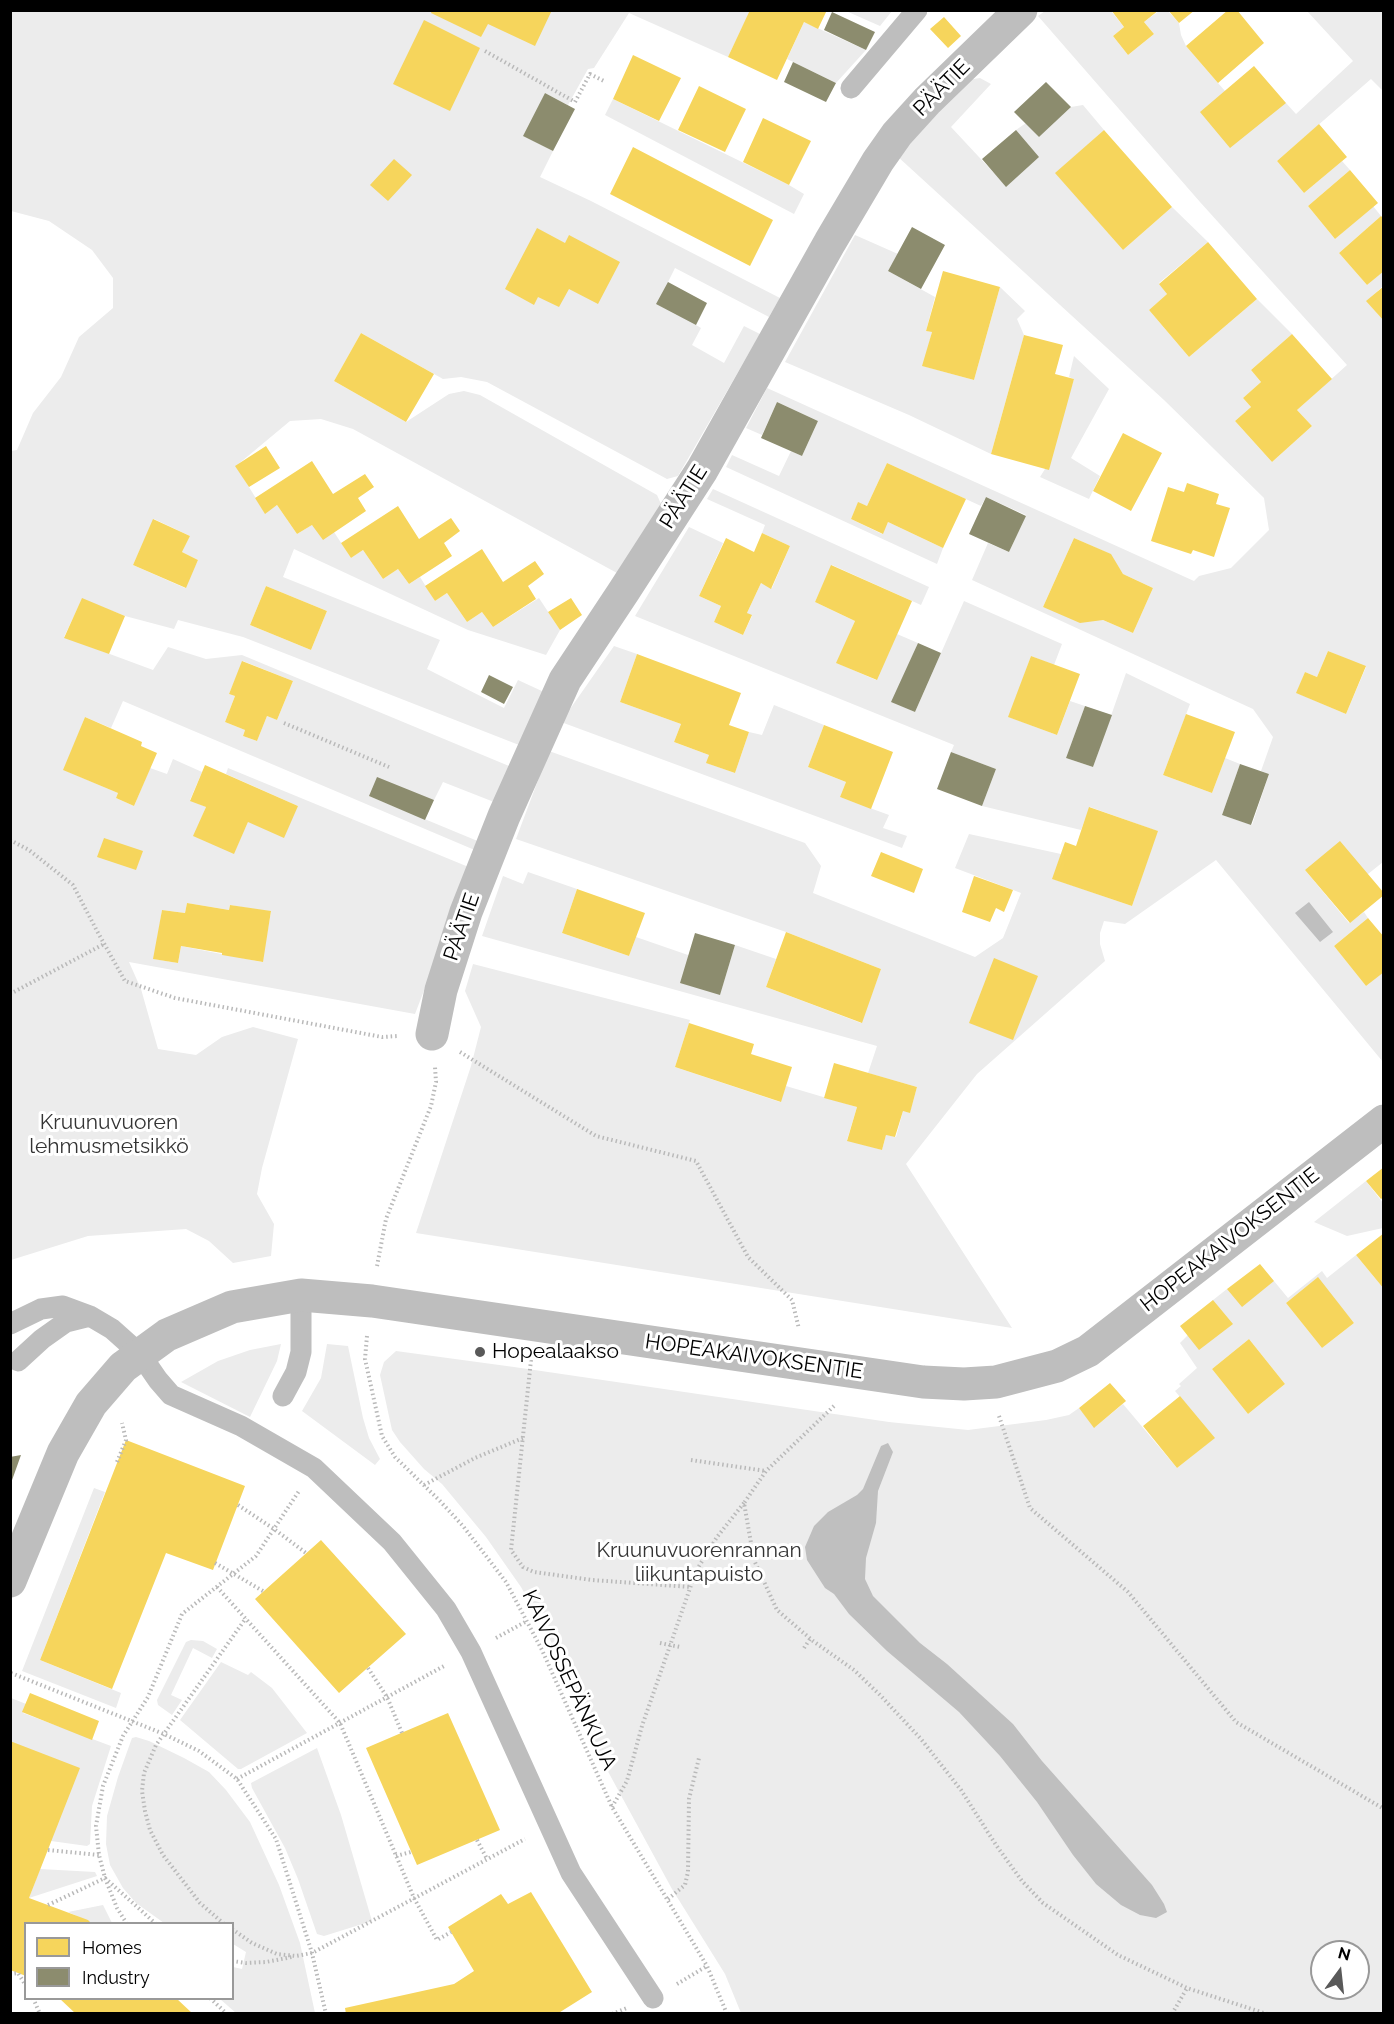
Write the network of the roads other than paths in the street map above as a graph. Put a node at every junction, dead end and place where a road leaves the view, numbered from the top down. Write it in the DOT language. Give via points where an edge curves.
graph roads {
  1 [pos="917,10"];
  2 [pos="1016,12"];
  3 [pos="851,88"];
  4 [pos="432,1034"];
  5 [pos="1383,1121"];
  6 [pos="301,1295"];
  7 [pos="90,1316"];
  8 [pos="10,1324"];
  9 [pos="140,1354"];
  10 [pos="18,1360"];
  11 [pos="283,1396"];
  12 [pos="10,1581"];
  13 [pos="653,1998"];
  1 -- 3 [label="lane"];
  2 -- 4 [label="street, PÄÄTIE" via="927,101 878,161 702,470 565,680 466,912 441,990"];
  5 -- 6 [label="street, HOPEAKAIVOKSENTIE" via="1088,1351 1057,1366 996,1382 923,1382 372,1301"];
  6 -- 9 [label="street, HOPEAKAIVOKSENTIE" via="232,1307 167,1335"];
  6 -- 11 [label="lane" via="301,1352"];
  7 -- 8 [label="lane" via="63,1306 41,1308"];
  7 -- 9 [label="lane"];
  7 -- 10 [label="lane" via="66,1322"];
  9 -- 12 [label="street, HOPEAKAIVOKSENTIE" via="123,1367 91,1404 63,1453"];
  9 -- 13 [label="lane" via="171,1395 241,1426 314,1468 392,1542 479,1647 571,1873"];
}
